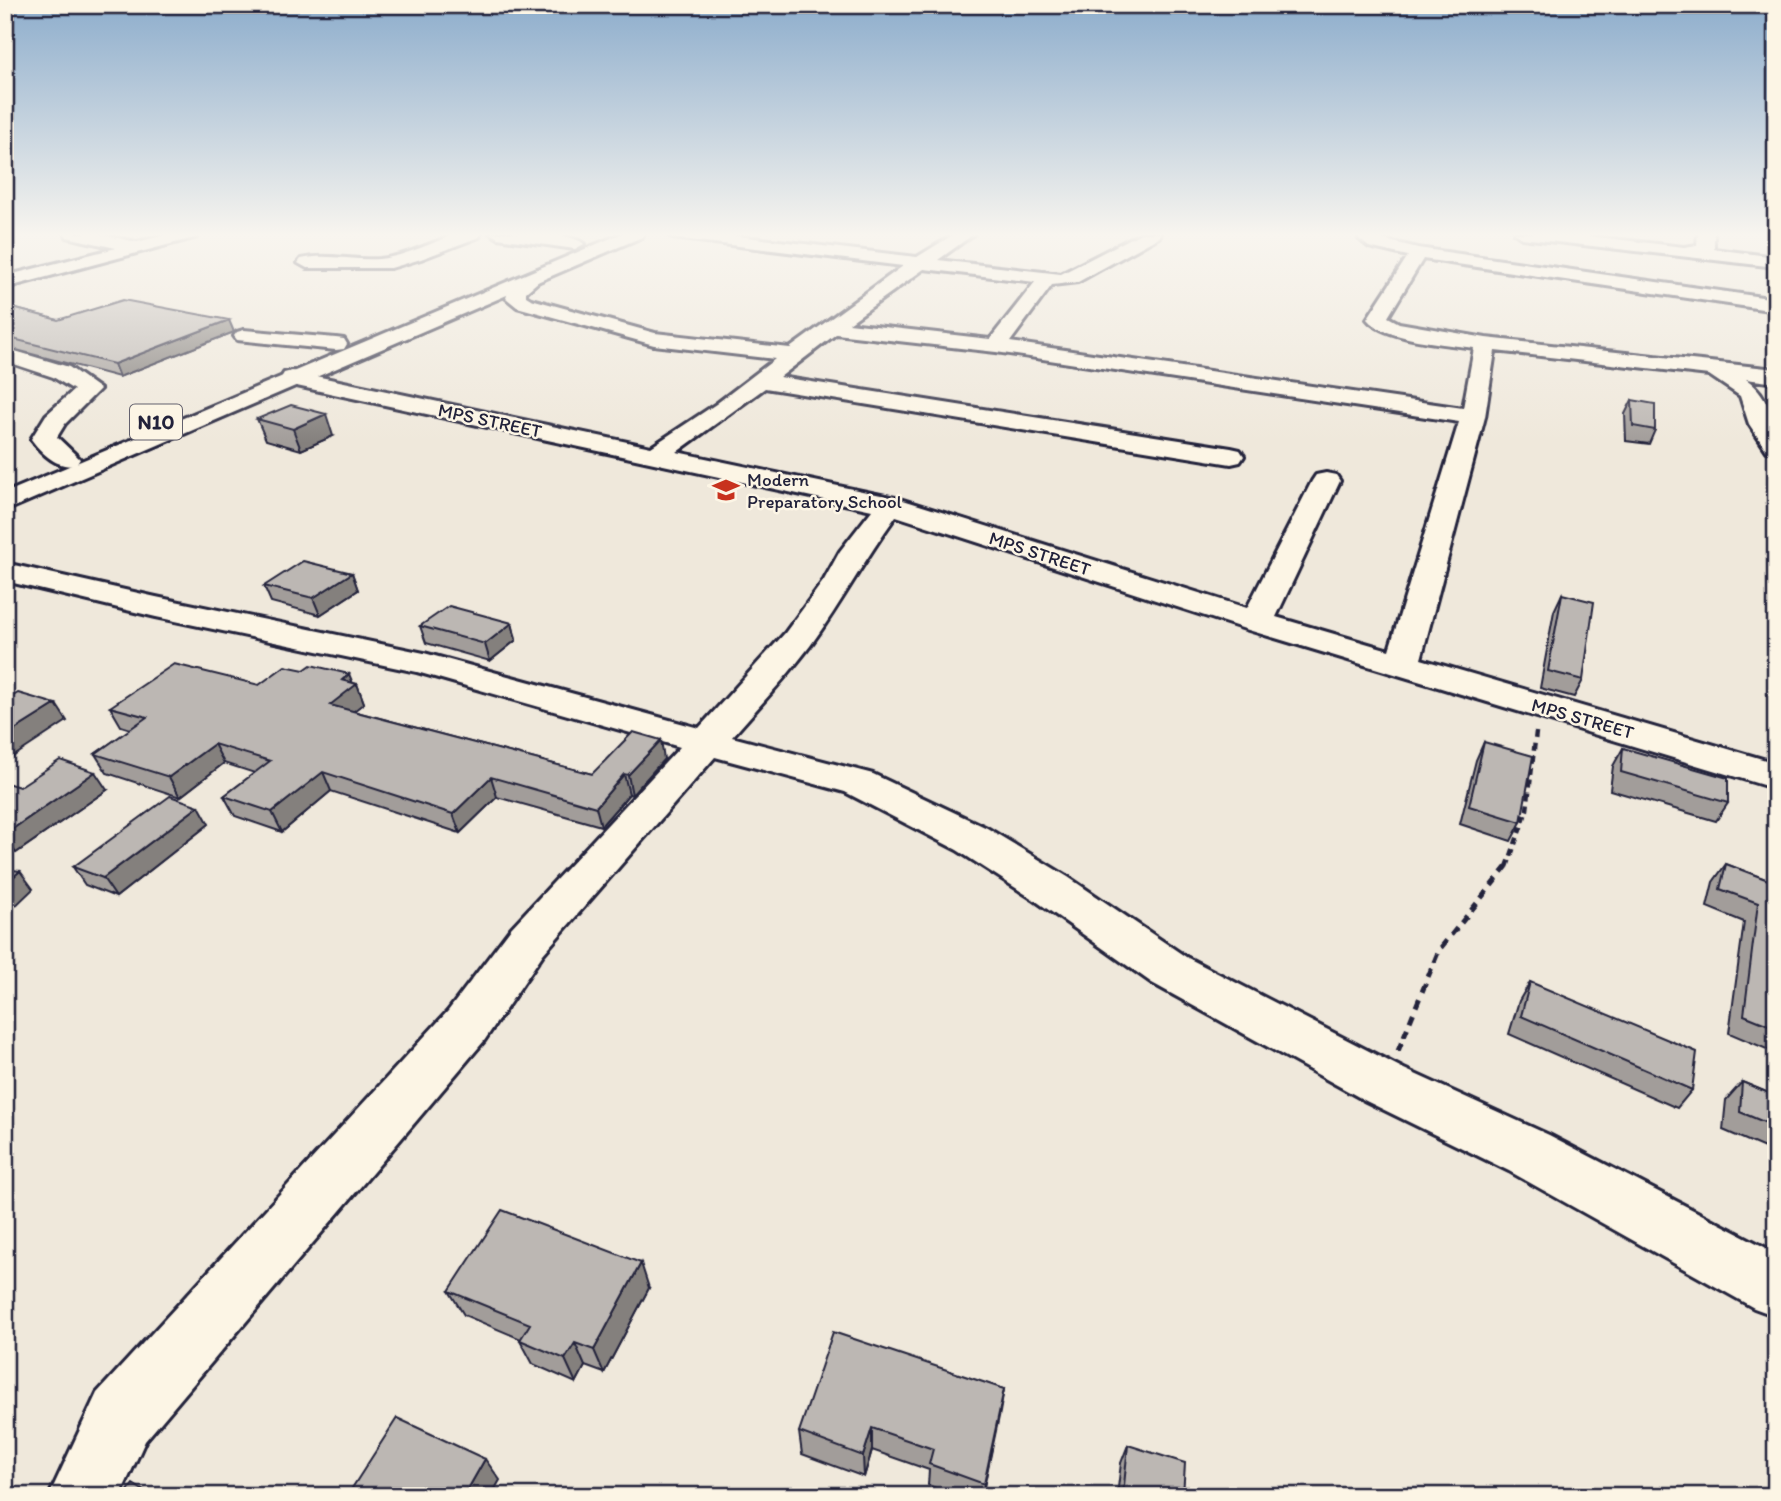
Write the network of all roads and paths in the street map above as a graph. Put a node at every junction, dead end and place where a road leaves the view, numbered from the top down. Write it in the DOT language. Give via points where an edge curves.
graph roads {
  1 [pos="434,303"];
  2 [pos="469,303"];
  3 [pos="524,303"];
  4 [pos="864,303"];
  5 [pos="1029,303"];
  6 [pos="1387,303"];
  7 [pos="831,327"];
  8 [pos="244,337"];
  9 [pos="336,344"];
  10 [pos="1486,344"];
  11 [pos="996,346"];
  12 [pos="5,354"];
  13 [pos="793,355"];
  14 [pos="1715,369"];
  15 [pos="1776,376"];
  16 [pos="292,378"];
  17 [pos="762,381"];
  18 [pos="1473,417"];
  19 [pos="1776,446"];
  20 [pos="656,455"];
  21 [pos="1231,457"];
  22 [pos="67,458"];
  23 [pos="1326,481"];
  24 [pos="5,485"];
  25 [pos="5,503"];
  26 [pos="890,505"];
  27 [pos="5,572"];
  28 [pos="1257,622"];
  29 [pos="1402,666"];
  30 [pos="1539,705"];
  31 [pos="707,742"];
  32 [pos="1776,776"];
  33 [pos="1385,1085"];
  34 [pos="1776,1286"];
  35 [pos="84,1496"];
  1 -- 9 [label="main road, N10"];
  2 -- 16 [label="main road, N10"];
  3 -- 13 [label="main road" via="626,333"];
  4 -- 7 [label="main road"];
  5 -- 11 [label="main road"];
  6 -- 10 [label="main road" via="1377,319 1393,328"];
  7 -- 11 [label="main road"];
  7 -- 13 [label="main road"];
  8 -- 9 [label="main road"];
  9 -- 22 [label="main road, N10"];
  10 -- 14 [label="main road"];
  10 -- 18 [label="main road"];
  11 -- 18 [label="main road"];
  12 -- 22 [label="main road" via="61,372 88,389 55,420 44,439"];
  13 -- 17 [label="main road"];
  14 -- 15 [label="main road"];
  14 -- 19 [label="main road" via="1751,393 1761,424"];
  16 -- 20 [label="main road, MPS STREET"];
  16 -- 25 [label="main road, N10"];
  17 -- 20 [label="main road"];
  17 -- 21 [label="main road"];
  18 -- 29 [label="main road"];
  20 -- 26 [label="main road, MPS STREET"];
  22 -- 24 [label="main road, N10"];
  23 -- 28 [label="main road"];
  26 -- 28 [label="main road, MPS STREET"];
  26 -- 31 [label="main road" via="797,640"];
  27 -- 31 [label="main road" via="424,663"];
  28 -- 29 [label="main road, MPS STREET"];
  29 -- 30 [label="main road, MPS STREET"];
  30 -- 32 [label="main road, MPS STREET"];
  30 -- 33 [label="path" via="1527,810 1506,870 1439,950"];
  31 -- 33 [label="main road" via="859,783 959,833 1052,889 1169,970"];
  31 -- 35 [label="main road" via="527,940 466,1026 121,1417"];
  33 -- 34 [label="main road" via="1529,1153"];
}
